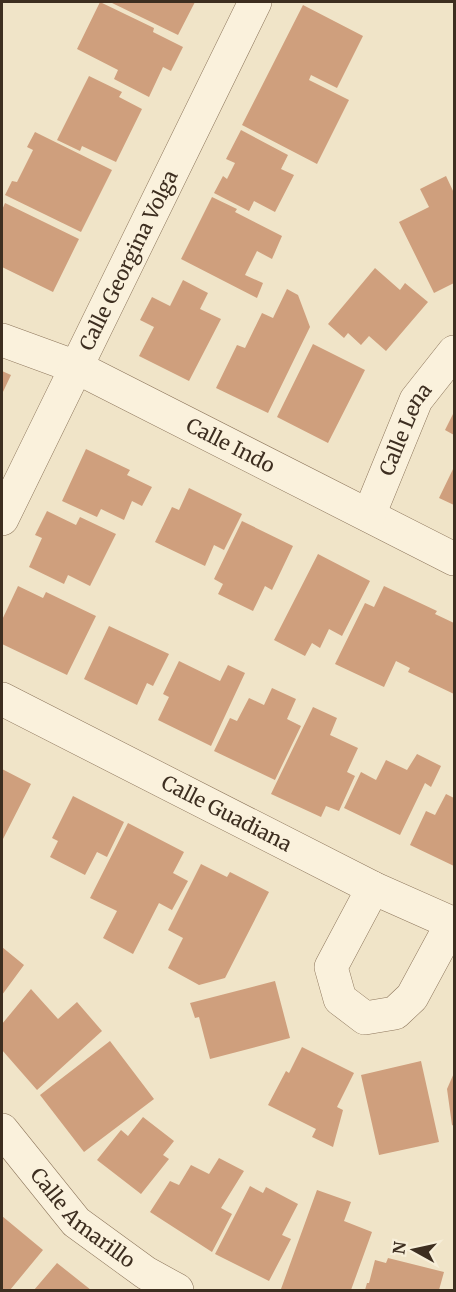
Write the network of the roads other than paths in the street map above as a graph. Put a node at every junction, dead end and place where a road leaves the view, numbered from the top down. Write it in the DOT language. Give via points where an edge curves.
graph roads {
  1 [pos="255,2"];
  2 [pos="2,340"];
  3 [pos="454,352"];
  4 [pos="76,367"];
  5 [pos="369,515"];
  6 [pos="2,519"];
  7 [pos="454,559"];
  8 [pos="2,699"];
  9 [pos="374,888"];
  10 [pos="453,924"];
  11 [pos="2,1130"];
  12 [pos="177,1290"];
  1 -- 4 [label="street, Calle Georgina Volga"];
  2 -- 4 [label="street, Calle Indo"];
  3 -- 5 [label="street, Calle Lena" via="416,400"];
  4 -- 5 [label="street, Calle Indo"];
  4 -- 6 [label="street, Calle Georgina Volga"];
  5 -- 7 [label="street, Calle Indo"];
  8 -- 9 [label="street, Calle Guadiana"];
  9 -- 10 [label="street, Calle Guadiana"];
  9 -- 10 [label="street" via="331,967 340,999 364,1018 395,1013 412,997"];
  11 -- 12 [label="street, Calle Amarillo" via="76,1222 146,1273"];
}
